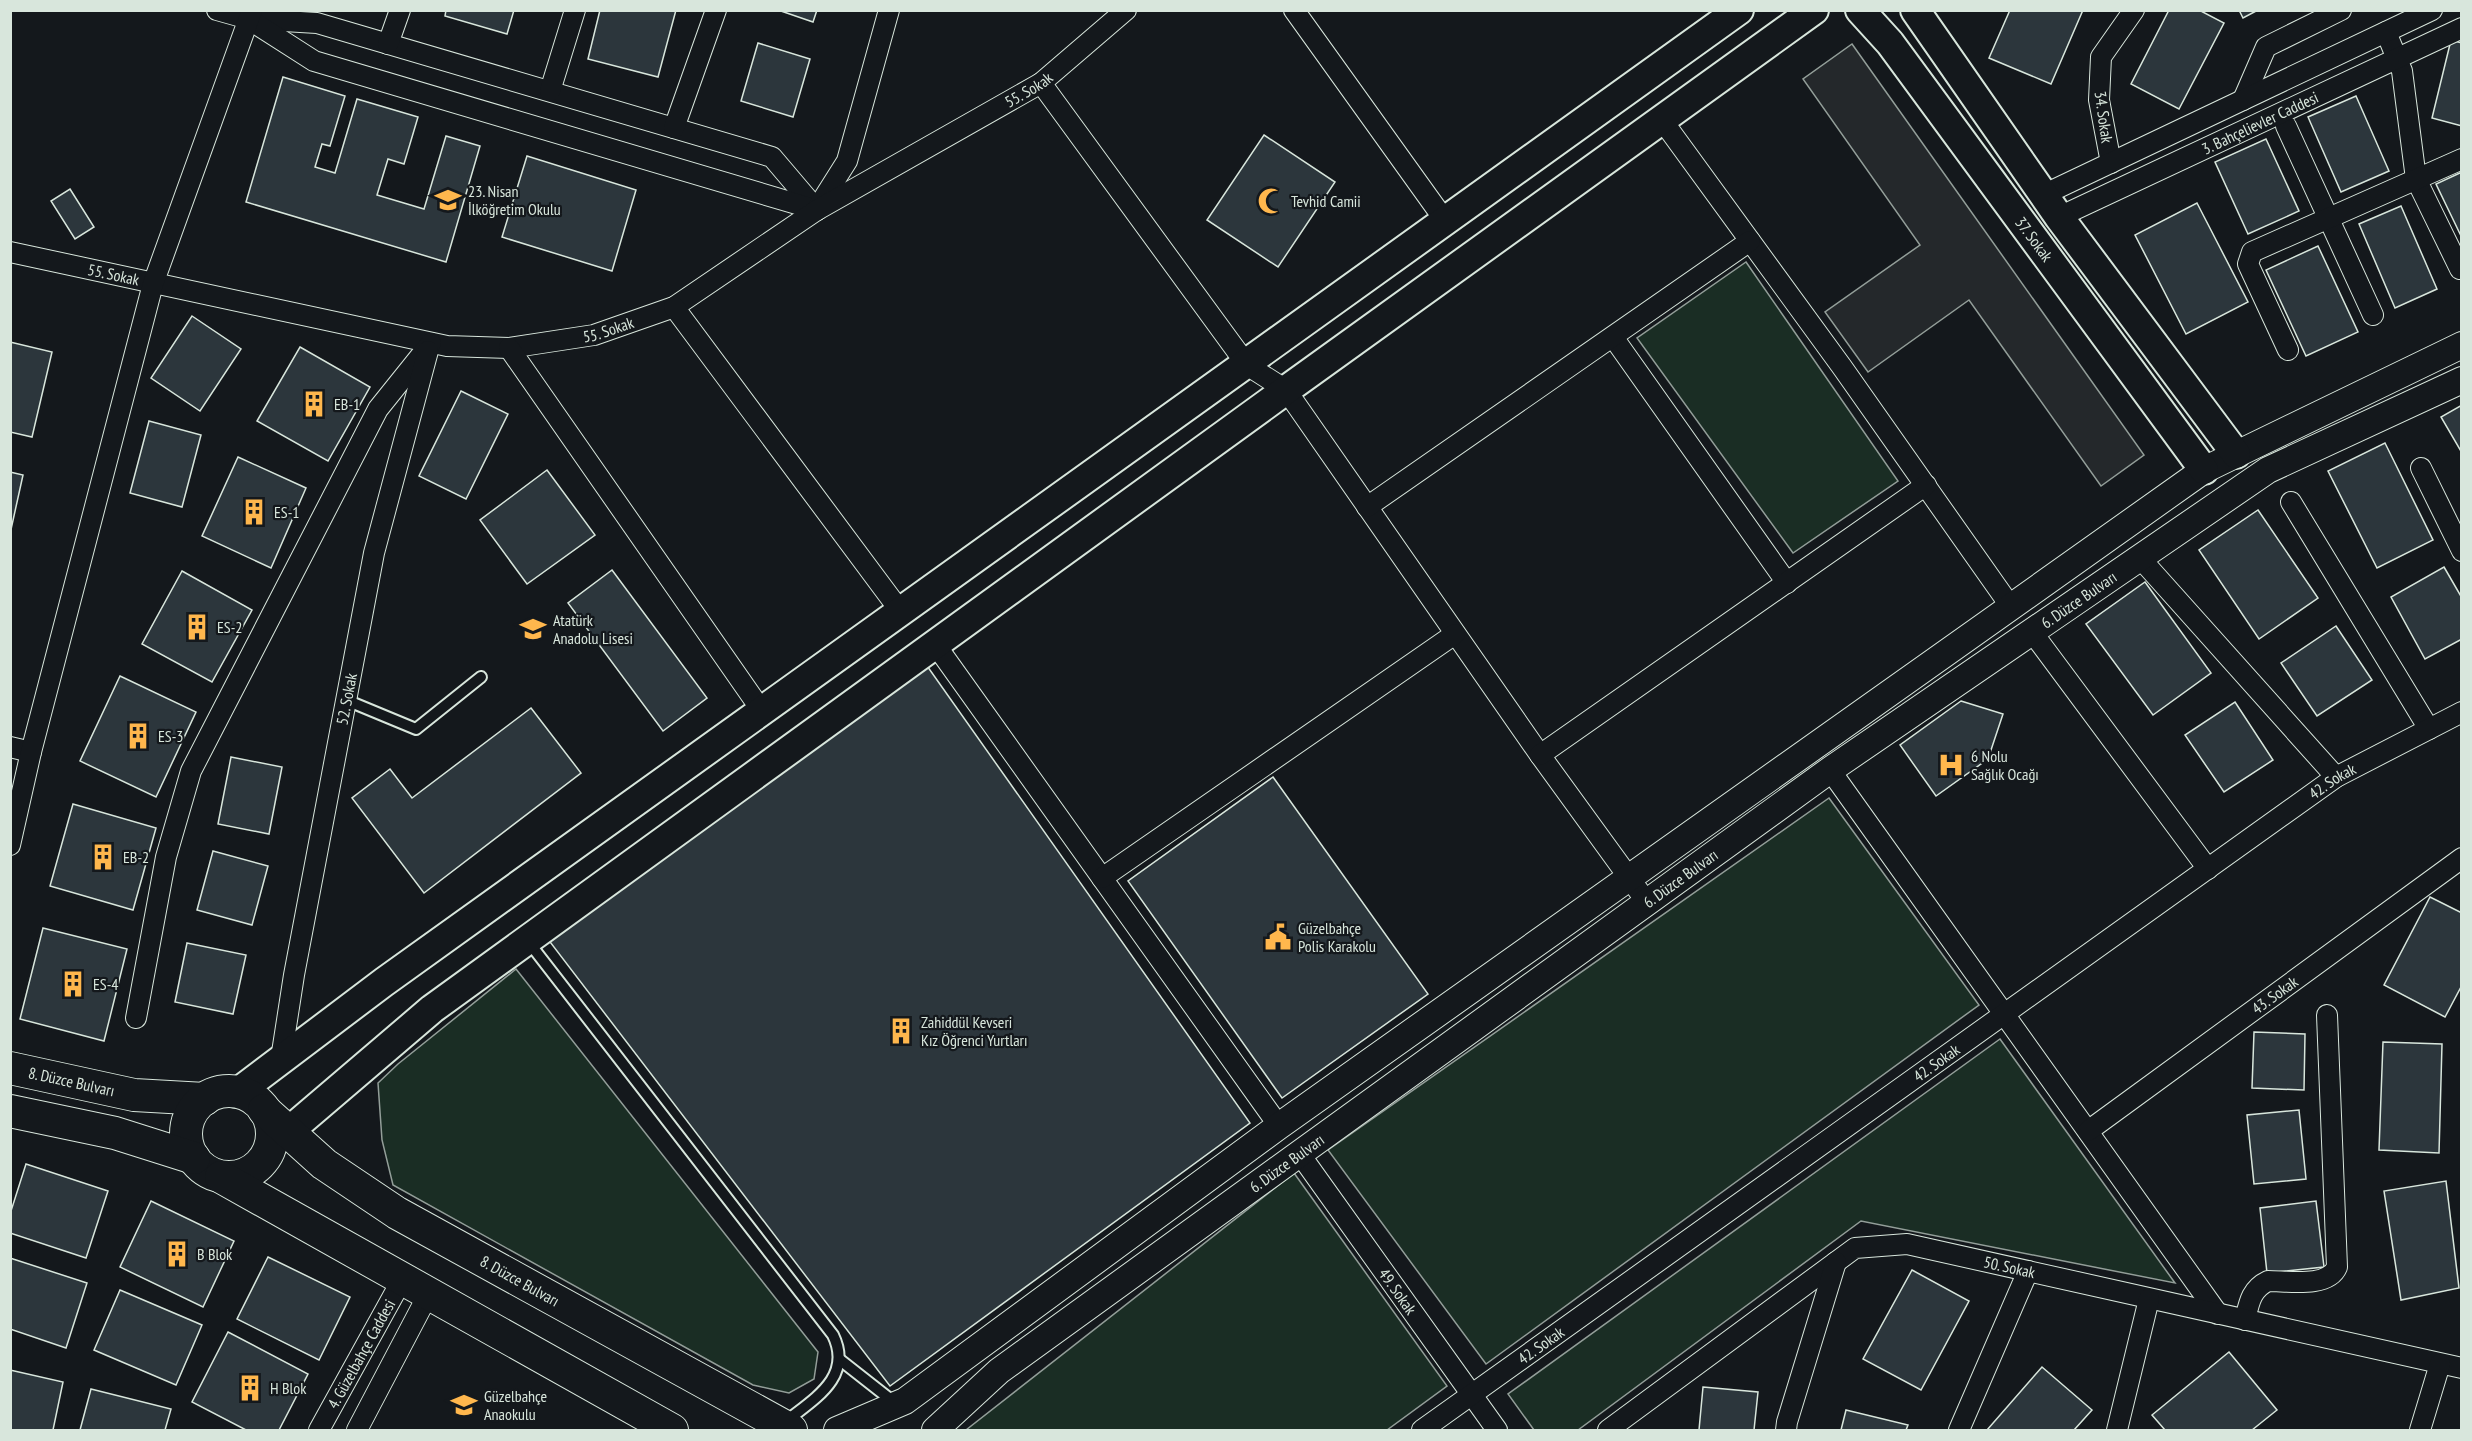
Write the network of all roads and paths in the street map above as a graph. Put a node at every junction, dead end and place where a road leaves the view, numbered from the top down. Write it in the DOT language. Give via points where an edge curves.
graph roads {
  1 [pos="217,10"];
  2 [pos="400,10"];
  3 [pos="575,10"];
  4 [pos="716,10"];
  5 [pos="889,10"];
  6 [pos="1126,10"];
  7 [pos="1294,10"];
  8 [pos="1739,10"];
  9 [pos="1814,10"];
  10 [pos="1860,10"];
  11 [pos="1915,10"];
  12 [pos="2134,10"];
  13 [pos="2341,10"];
  14 [pos="2432,10"];
  15 [pos="250,15"];
  16 [pos="2462,28"];
  17 [pos="2386,32"];
  18 [pos="388,44"];
  19 [pos="2398,58"];
  20 [pos="1041,82"];
  21 [pos="1968,87"];
  22 [pos="550,91"];
  23 [pos="2242,100"];
  24 [pos="1939,109"];
  25 [pos="1662,120"];
  26 [pos="2286,126"];
  27 [pos="674,128"];
  28 [pos="2462,159"];
  29 [pos="2111,163"];
  30 [pos="2416,179"];
  31 [pos="2051,206"];
  32 [pos="817,210"];
  33 [pos="2328,218"];
  34 [pos="1446,222"];
  35 [pos="1750,242"];
  36 [pos="10,252"];
  37 [pos="2460,269"];
  38 [pos="153,284"];
  39 [pos="2121,300"];
  40 [pos="674,307"];
  41 [pos="2373,315"];
  42 [pos="2094,320"];
  43 [pos="1613,337"];
  44 [pos="431,343"];
  45 [pos="2462,345"];
  46 [pos="509,348"];
  47 [pos="2288,350"];
  48 [pos="1247,364"];
  49 [pos="2462,380"];
  50 [pos="1286,390"];
  51 [pos="2236,454"];
  52 [pos="2421,468"];
  53 [pos="2204,470"];
  54 [pos="1926,485"];
  55 [pos="2291,502"];
  56 [pos="1367,507"];
  57 [pos="2462,552"];
  58 [pos="2140,558"];
  59 [pos="1787,583"];
  60 [pos="2011,607"];
  61 [pos="901,612"];
  62 [pos="2032,632"];
  63 [pos="1455,634"];
  64 [pos="935,644"];
  65 [pos="481,677"];
  66 [pos="346,700"];
  67 [pos="762,711"];
  68 [pos="2462,712"];
  69 [pos="2429,729"];
  70 [pos="10,747"];
  71 [pos="31,752"];
  72 [pos="1540,755"];
  73 [pos="1830,770"];
  74 [pos="2336,777"];
  75 [pos="10,845"];
  76 [pos="2462,858"];
  77 [pos="2208,869"];
  78 [pos="1628,878"];
  79 [pos="1102,879"];
  80 [pos="1646,902"];
  81 [pos="527,940"];
  82 [pos="2005,1014"];
  83 [pos="2327,1015"];
  84 [pos="136,1018"];
  85 [pos="281,1059"];
  86 [pos="10,1068"];
  87 [pos="237,1092"];
  88 [pos="205,1099"];
  89 [pos="10,1111"];
  90 [pos="1279,1126"];
  91 [pos="2088,1131"];
  92 [pos="280,1137"];
  93 [pos="1299,1153"];
  94 [pos="194,1158"];
  95 [pos="221,1177"];
  96 [pos="1836,1262"];
  97 [pos="2028,1271"];
  98 [pos="416,1285"];
  99 [pos="2149,1299"];
  100 [pos="2218,1314"];
  101 [pos="2245,1320"];
  102 [pos="839,1359"];
  103 [pos="2440,1364"];
  104 [pos="2462,1368"];
  105 [pos="1471,1396"];
  106 [pos="897,1405"];
  107 [pos="786,1428"];
  108 [pos="319,1431"];
  109 [pos="357,1431"];
  110 [pos="672,1431"];
  111 [pos="837,1431"];
  112 [pos="935,1431"];
  113 [pos="1422,1431"];
  114 [pos="1497,1431"];
  115 [pos="1608,1431"];
  116 [pos="1786,1431"];
  117 [pos="1959,1431"];
  118 [pos="2117,1431"];
  119 [pos="2420,1431"];
  1 -- 15 [label="street"];
  2 -- 18 [label="street"];
  3 -- 22 [label="street"];
  4 -- 27 [label="street"];
  5 -- 32 [label="street" via="847,161"];
  6 -- 20 [label="street, 55. Sokak"];
  7 -- 34 [label="street"];
  8 -- 34 [label="main road"];
  9 -- 25 [label="main road"];
  10 -- 24 [label="main road, 37. Sokak"];
  11 -- 21 [label="main road"];
  12 -- 29 [label="street, 34. Sokak" via="2101,57 2099,100"];
  13 -- 23 [label="street" via="2266,47"];
  14 -- 17 [label="street, 3. Bahçelievler Caddesi"];
  15 -- 18 [label="street" via="317,23"];
  15 -- 32 [label="street" via="314,61"];
  15 -- 38 [label="street"];
  16 -- 19 [label="street, 3. Bahçelievler Caddesi"];
  17 -- 19 [label="street"];
  17 -- 23 [label="street, 3. Bahçelievler Caddesi"];
  18 -- 22 [label="street"];
  19 -- 30 [label="street"];
  19 -- 31 [label="street, 3. Bahçelievler Caddesi"];
  20 -- 32 [label="street, 55. Sokak"];
  20 -- 48 [label="street"];
  21 -- 24 [label="main road"];
  21 -- 31 [label="main road"];
  22 -- 27 [label="street"];
  23 -- 29 [label="street, 3. Bahçelievler Caddesi"];
  24 -- 42 [label="main road, 37. Sokak"];
  25 -- 35 [label="street"];
  25 -- 50 [label="main road"];
  26 -- 33 [label="street"];
  27 -- 32 [label="street" via="772,157"];
  28 -- 30 [label="street"];
  29 -- 31 [label="street, 3. Bahçelievler Caddesi"];
  30 -- 33 [label="street"];
  30 -- 37 [label="street"];
  31 -- 39 [label="main road"];
  32 -- 40 [label="street, 55. Sokak"];
  33 -- 41 [label="street"];
  33 -- 47 [label="street" via="2257,249 2248,257"];
  34 -- 48 [label="main road"];
  35 -- 43 [label="street"];
  35 -- 54 [label="street"];
  36 -- 38 [label="street, 55. Sokak"];
  38 -- 44 [label="street, 55. Sokak"];
  38 -- 71 [label="street"];
  39 -- 42 [label="main road"];
  39 -- 51 [label="main road"];
  40 -- 46 [label="street, 55. Sokak" via="594,335"];
  40 -- 61 [label="street"];
  42 -- 53 [label="main road, 37. Sokak"];
  43 -- 56 [label="street"];
  43 -- 59 [label="street"];
  44 -- 46 [label="street, 55. Sokak"];
  44 -- 66 [label="street, 52. Sokak" via="374,553"];
  44 -- 84 [label="street" via="378,409 191,771 166,856"];
  45 -- 51 [label="street, 6. Düzce Bulvarı"];
  46 -- 67 [label="street"];
  48 -- 50 [label="street"];
  48 -- 61 [label="main road"];
  49 -- 58 [label="street, 6. Düzce Bulvarı" via="2268,470"];
  50 -- 56 [label="street"];
  50 -- 64 [label="main road"];
  51 -- 53 [label="street, 6. Düzce Bulvarı"];
  52 -- 57 [label="street"];
  53 -- 60 [label="street, 6. Düzce Bulvarı"];
  54 -- 59 [label="street"];
  54 -- 60 [label="street"];
  55 -- 69 [label="street"];
  56 -- 63 [label="street"];
  58 -- 62 [label="street, 6. Düzce Bulvarı"];
  58 -- 74 [label="street"];
  59 -- 72 [label="street"];
  60 -- 78 [label="street, 6. Düzce Bulvarı"];
  61 -- 67 [label="main road"];
  62 -- 73 [label="street, 6. Düzce Bulvarı"];
  62 -- 77 [label="street"];
  63 -- 72 [label="street"];
  63 -- 79 [label="street"];
  64 -- 79 [label="street"];
  64 -- 81 [label="main road"];
  65 -- 66 [label="lane" via="416,729"];
  66 -- 85 [label="street, 52. Sokak"];
  67 -- 85 [label="main road"];
  68 -- 69 [label="street, 42. Sokak"];
  69 -- 74 [label="street, 42. Sokak"];
  70 -- 71 [label="street"];
  71 -- 75 [label="street"];
  72 -- 78 [label="street"];
  73 -- 80 [label="street, 6. Düzce Bulvarı"];
  73 -- 82 [label="street"];
  74 -- 77 [label="street, 42. Sokak"];
  76 -- 91 [label="street, 43. Sokak"];
  77 -- 82 [label="street, 42. Sokak"];
  78 -- 80 [label="street"];
  78 -- 90 [label="street, 6. Düzce Bulvarı"];
  79 -- 90 [label="street"];
  80 -- 93 [label="street, 6. Düzce Bulvarı"];
  81 -- 92 [label="main road" via="432,1009"];
  81 -- 102 [label="lane" via="833,1335"];
  82 -- 91 [label="street"];
  82 -- 105 [label="street, 42. Sokak"];
  83 -- 101 [label="street" via="2337,1267 2332,1276 2322,1280 2268,1281 2261,1285 2253,1294"];
  85 -- 87 [label="main road"];
  86 -- 88 [label="main road, 8. Düzce Bulvarı" via="134,1095"];
  87 -- 88 [label="main road"];
  87 -- 92 [label="main road, 8. Düzce Bulvarı" via="257,1102"];
  88 -- 94 [label="main road" via="188,1120 188,1146"];
  89 -- 94 [label="main road" via="115,1133"];
  90 -- 106 [label="street, 6. Düzce Bulvarı"];
  91 -- 100 [label="street"];
  92 -- 95 [label="main road" via="258,1166 241,1175"];
  92 -- 107 [label="main road, 8. Düzce Bulvarı" via="397,1213"];
  93 -- 105 [label="street, 49. Sokak"];
  93 -- 112 [label="street, 6. Düzce Bulvarı" via="999,1371"];
  94 -- 95 [label="main road" via="201,1167"];
  95 -- 98 [label="main road"];
  96 -- 97 [label="street, 50. Sokak" via="1856,1248 1907,1244"];
  96 -- 115 [label="street, 50. Sokak"];
  96 -- 116 [label="street"];
  97 -- 99 [label="street, 50. Sokak"];
  97 -- 117 [label="street"];
  98 -- 108 [label="street, 4. Güzelbahçe Caddesi"];
  98 -- 109 [label="street, 4. Güzelbahçe Caddesi"];
  98 -- 110 [label="main road"];
  99 -- 100 [label="street, 50. Sokak"];
  99 -- 118 [label="street"];
  100 -- 101 [label="street, 50. Sokak"];
  101 -- 103 [label="street, 50. Sokak"];
  102 -- 106 [label="lane"];
  102 -- 107 [label="lane" via="837,1372 826,1388"];
  103 -- 104 [label="street, 50. Sokak"];
  103 -- 119 [label="street"];
  105 -- 113 [label="street, 42. Sokak"];
  105 -- 114 [label="street, 49. Sokak"];
  106 -- 111 [label="street, 6. Düzce Bulvarı"];
}
